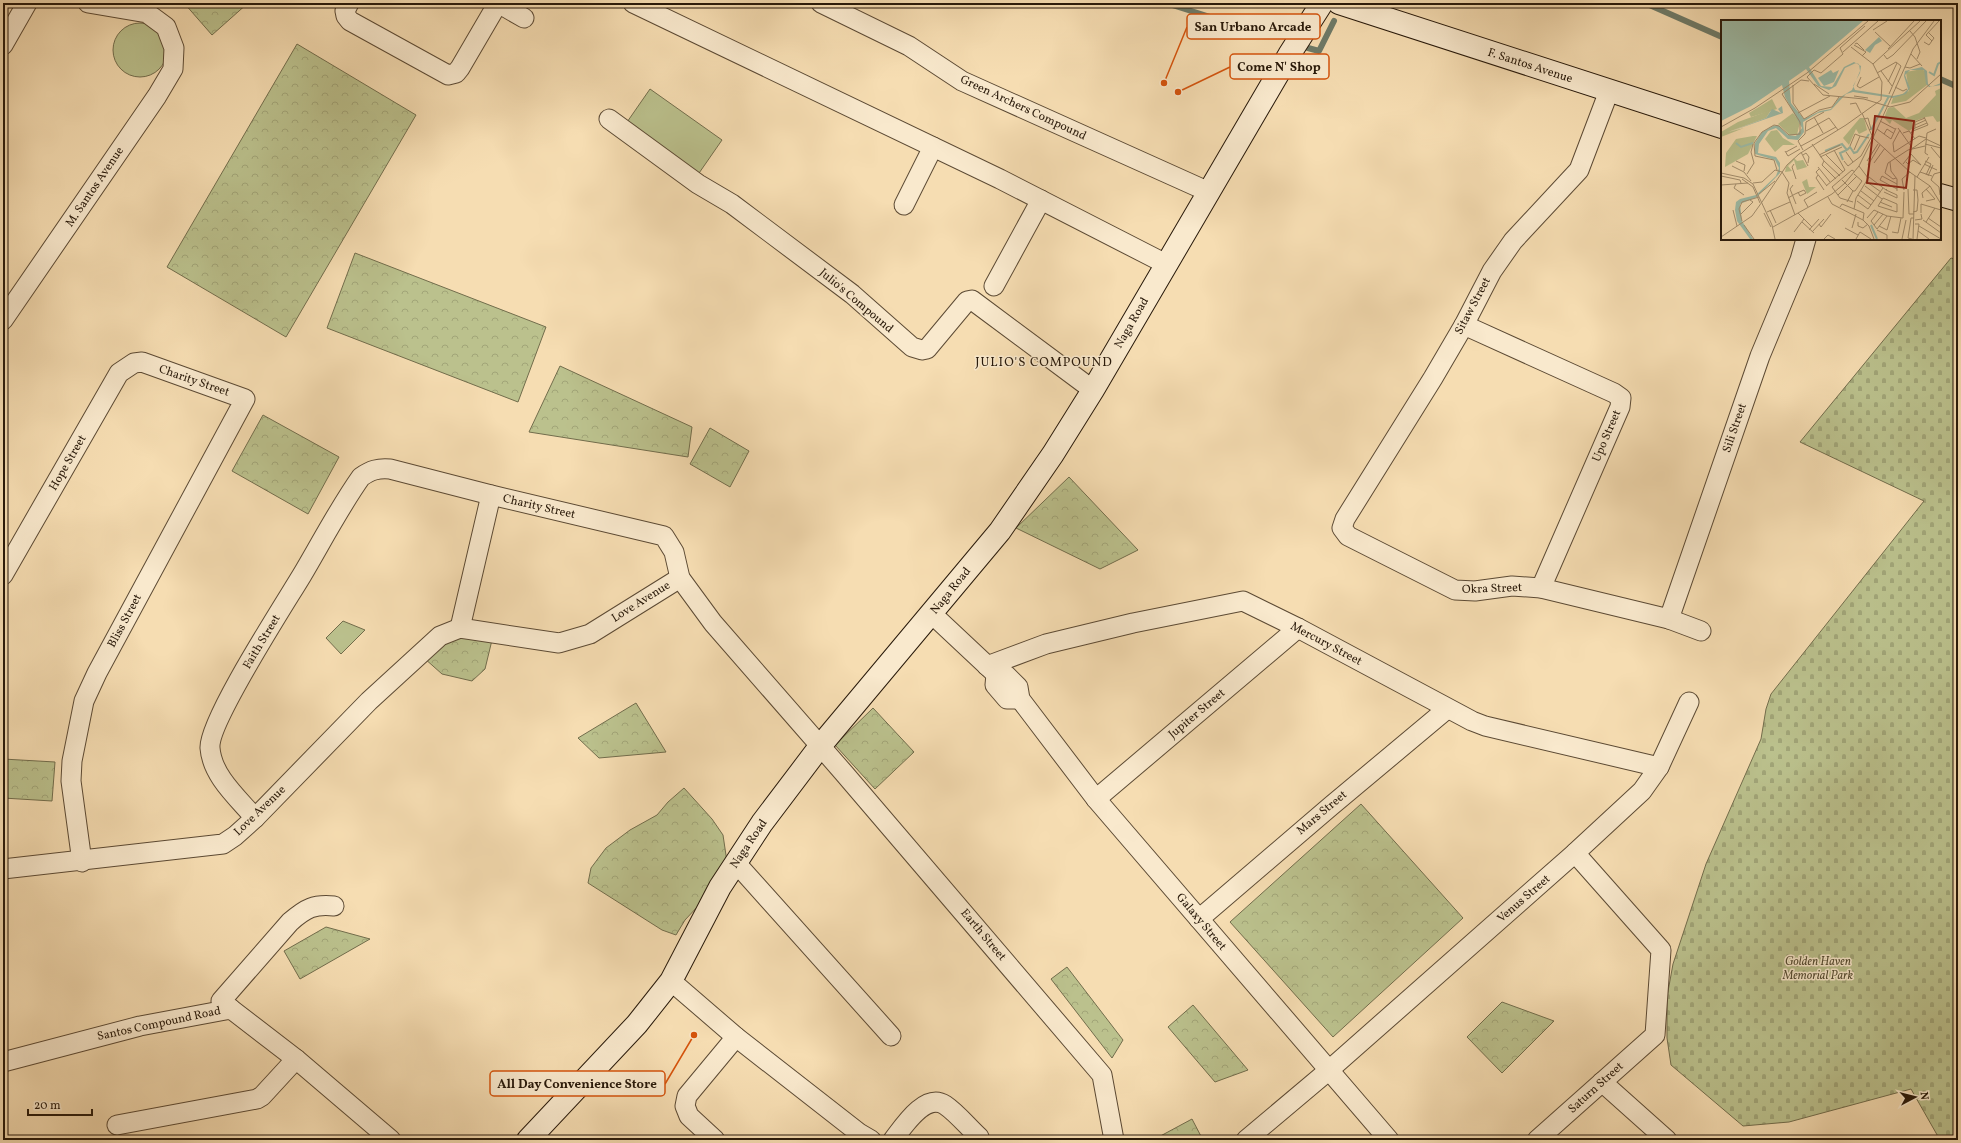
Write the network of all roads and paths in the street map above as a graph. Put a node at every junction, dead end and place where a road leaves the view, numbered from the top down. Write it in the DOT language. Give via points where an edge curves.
graph roads {
  1 [pos="27,3"];
  2 [pos="88,3"];
  3 [pos="349,3"];
  4 [pos="498,3"];
  5 [pos="633,3"];
  6 [pos="821,3"];
  7 [pos="1322,3"];
  8 [pos="1339,3"];
  9 [pos="152,8"];
  10 [pos="524,18"];
  11 [pos="3,45"];
  12 [pos="1609,91"];
  13 [pos="609,119"];
  14 [pos="1721,127"];
  15 [pos="934,147"];
  16 [pos="1209,192"];
  17 [pos="1941,194"];
  18 [pos="1040,200"];
  19 [pos="1958,200"];
  20 [pos="904,205"];
  21 [pos="1806,240"];
  22 [pos="1166,264"];
  23 [pos="994,286"];
  24 [pos="3,320"];
  25 [pos="1464,325"];
  26 [pos="142,362"];
  27 [pos="1094,390"];
  28 [pos="245,399"];
  29 [pos="370,471"];
  30 [pos="491,495"];
  31 [pos="1342,528"];
  32 [pos="3,575"];
  33 [pos="680,578"];
  34 [pos="1541,588"];
  35 [pos="932,614"];
  36 [pos="1669,619"];
  37 [pos="460,628"];
  38 [pos="1298,628"];
  39 [pos="1701,631"];
  40 [pos="991,670"];
  41 [pos="1689,702"];
  42 [pos="1447,709"];
  43 [pos="821,746"];
  44 [pos="1660,767"];
  45 [pos="1096,799"];
  46 [pos="255,818"];
  47 [pos="1575,853"];
  48 [pos="82,862"];
  49 [pos="736,863"];
  50 [pos="3,869"];
  51 [pos="334,906"];
  52 [pos="1199,919"];
  53 [pos="671,981"];
  54 [pos="231,1009"];
  55 [pos="891,1036"];
  56 [pos="736,1037"];
  57 [pos="296,1059"];
  58 [pos="3,1062"];
  59 [pos="1328,1071"];
  60 [pos="1602,1082"];
  61 [pos="117,1125"];
  62 [pos="392,1140"];
  63 [pos="528,1140"];
  64 [pos="715,1140"];
  65 [pos="871,1140"];
  66 [pos="893,1140"];
  67 [pos="980,1140"];
  68 [pos="1114,1140"];
  69 [pos="1246,1140"];
  70 [pos="1389,1140"];
  71 [pos="1537,1140"];
  72 [pos="1667,1140"];
  1 -- 11 [label="street"];
  2 -- 9 [label="street"];
  3 -- 4 [label="street" via="345,11 350,21 448,75 456,73 460,68"];
  4 -- 10 [label="street"];
  5 -- 15 [label="street"];
  6 -- 16 [label="street, Green Archers Compound" via="909,46 962,81"];
  7 -- 16 [label="main road, Naga Road"];
  8 -- 12 [label="main road, F. Santos Avenue"];
  9 -- 24 [label="street, M. Santos Avenue" via="166,28 174,48 173,69"];
  12 -- 14 [label="main road, F. Santos Avenue"];
  12 -- 25 [label="street, Sitaw Street" via="1579,170 1513,241 1492,271"];
  13 -- 27 [label="street, Julio's Compound" via="698,184 732,204 852,294 912,347 926,349 967,300 972,300"];
  15 -- 18 [label="street"];
  15 -- 20 [label="street"];
  16 -- 22 [label="main road, Naga Road"];
  17 -- 19 [label="main road"];
  18 -- 22 [label="street"];
  18 -- 23 [label="street"];
  21 -- 36 [label="street, Sili Street" via="1800,260 1760,356"];
  22 -- 27 [label="main road, Naga Road"];
  25 -- 31 [label="street, Sitaw Street" via="1345,519"];
  25 -- 34 [label="street, Upo Street" via="1621,398 1620,407"];
  26 -- 28 [label="street, Charity Street"];
  26 -- 32 [label="street, Hope Street" via="119,373"];
  27 -- 35 [label="main road, Naga Road" via="1000,531"];
  28 -- 48 [label="street, Bliss Street" via="97,672 84,701 72,761 71,781"];
  29 -- 30 [label="street, Charity Street" via="390,469"];
  29 -- 46 [label="street, Faith Street" via="361,477 351,492 246,669 214,732 210,746 212,761 221,777"];
  30 -- 33 [label="street, Charity Street" via="664,536 674,552"];
  30 -- 37 [label="street"];
  31 -- 34 [label="street, Okra Street" via="1348,536 1455,590 1475,591 1512,586"];
  33 -- 37 [label="street, Love Avenue" via="590,634 559,643"];
  33 -- 43 [label="street, Love Avenue" via="713,623"];
  34 -- 36 [label="street, Okra Street"];
  35 -- 40 [label="street, Galaxy Street"];
  35 -- 43 [label="main road, Naga Road"];
  36 -- 39 [label="street, Okra Street"];
  37 -- 46 [label="street, Love Avenue" via="440,636 369,701"];
  38 -- 40 [label="street, Mercury Street" via="1243,601 1046,644"];
  38 -- 42 [label="street, Mercury Street"];
  38 -- 45 [label="street, Jupiter Street"];
  40 -- 45 [label="street, Galaxy Street" via="1006,674 1018,687 1020,699"];
  41 -- 44 [label="street, Venus Street"];
  42 -- 44 [label="street, Mercury Street" via="1485,726"];
  42 -- 52 [label="street, Mars Street"];
  43 -- 49 [label="main road, Naga Road" via="762,823"];
  43 -- 68 [label="street, Earth Street" via="1102,1075"];
  44 -- 47 [label="street, Venus Street" via="1642,791"];
  45 -- 52 [label="street, Galaxy Street"];
  46 -- 48 [label="street, Love Avenue" via="223,844"];
  47 -- 59 [label="street, Venus Street"];
  47 -- 60 [label="street, Saturn Street" via="1661,950 1654,1036"];
  48 -- 50 [label="street, Love Avenue"];
  49 -- 53 [label="main road, Naga Road" via="720,887"];
  49 -- 55 [label="street"];
  51 -- 54 [label="street" via="319,904 302,911 290,922 221,1001"];
  52 -- 59 [label="street, Galaxy Street"];
  53 -- 56 [label="street"];
  53 -- 63 [label="main road, Naga Road" via="637,1024"];
  54 -- 57 [label="street, Santos Compound Road"];
  54 -- 58 [label="street, Santos Compound Road" via="140,1026"];
  56 -- 64 [label="street" via="687,1096 685,1106 689,1116"];
  56 -- 65 [label="street"];
  57 -- 61 [label="street" via="257,1099"];
  57 -- 62 [label="street, Santos Compound Road"];
  59 -- 69 [label="street"];
  59 -- 70 [label="street, Galaxy Street"];
  60 -- 71 [label="street, Saturn Street"];
  60 -- 72 [label="street"];
  66 -- 67 [label="street" via="917,1111 924,1105 933,1103 944,1104"];
}
